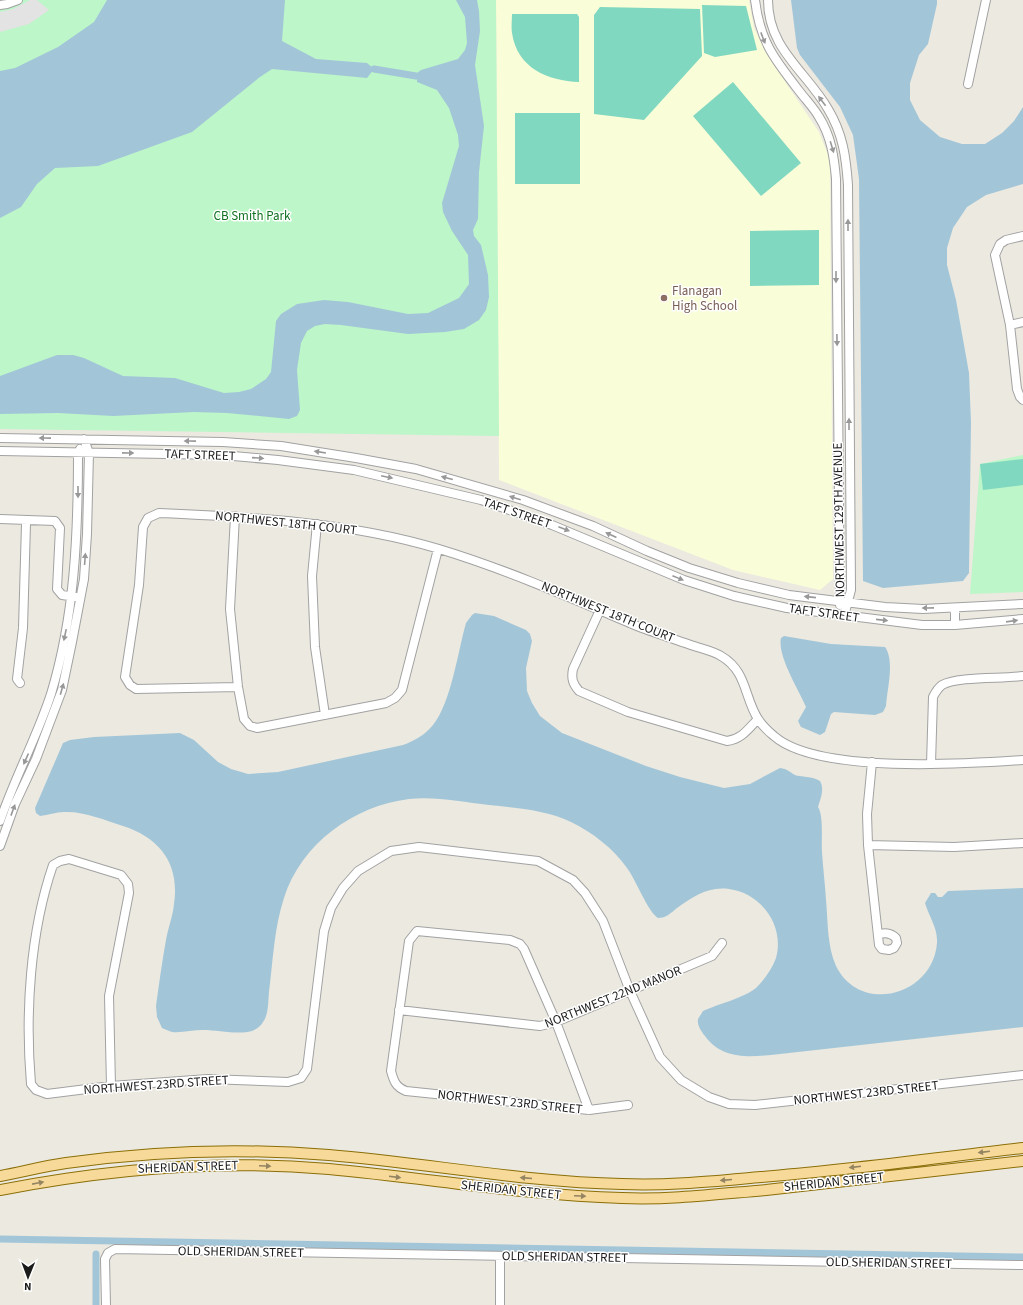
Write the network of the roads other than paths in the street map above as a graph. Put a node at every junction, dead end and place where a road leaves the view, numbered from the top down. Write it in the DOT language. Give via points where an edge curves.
graph roads {
  1 [pos="18,0"];
  2 [pos="755,0"];
  3 [pos="768,0"];
  4 [pos="986,0"];
  5 [pos="0,5"];
  6 [pos="968,84"];
  7 [pos="1023,236"];
  8 [pos="848,292"];
  9 [pos="836,301"];
  10 [pos="1023,322"];
  11 [pos="1010,325"];
  12 [pos="1023,400"];
  13 [pos="0,438"];
  14 [pos="84,439"];
  15 [pos="0,451"];
  16 [pos="78,453"];
  17 [pos="89,453"];
  18 [pos="235,516"];
  19 [pos="0,519"];
  20 [pos="26,524"];
  21 [pos="317,524"];
  22 [pos="438,549"];
  23 [pos="647,551"];
  24 [pos="642,563"];
  25 [pos="72,597"];
  26 [pos="81,598"];
  27 [pos="839,600"];
  28 [pos="848,601"];
  29 [pos="1023,604"];
  30 [pos="955,608"];
  31 [pos="600,610"];
  32 [pos="844,616"];
  33 [pos="1023,619"];
  34 [pos="955,626"];
  35 [pos="1023,676"];
  36 [pos="20,683"];
  37 [pos="238,687"];
  38 [pos="325,715"];
  39 [pos="758,719"];
  40 [pos="1023,760"];
  41 [pos="872,762"];
  42 [pos="931,764"];
  43 [pos="0,794"];
  44 [pos="3,802"];
  45 [pos="0,821"];
  46 [pos="1023,842"];
  47 [pos="868,845"];
  48 [pos="0,846"];
  49 [pos="878,935"];
  50 [pos="722,943"];
  51 [pos="630,991"];
  52 [pos="399,1010"];
  53 [pos="556,1022"];
  54 [pos="1023,1075"];
  55 [pos="111,1086"];
  56 [pos="628,1105"];
  57 [pos="589,1110"];
  58 [pos="1023,1148"];
  59 [pos="1023,1161"];
  60 [pos="0,1176"];
  61 [pos="0,1190"];
  62 [pos="500,1256"];
  63 [pos="1023,1265"];
  64 [pos="106,1305"];
  65 [pos="500,1305"];
  1 -- 5 [label="street"];
  2 -- 9 [label="street, NORTHWEST 129TH AVENUE, one-way" via="759,27 767,47 819,116 834,154"];
  8 -- 3 [label="street, NORTHWEST 129TH AVENUE, one-way" via="848,185 845,152 828,109 777,40 770,22"];
  4 -- 6 [label="street"];
  7 -- 11 [label="street" via="1006,240 996,249 995,255"];
  8 -- 9 [label="street"];
  28 -- 8 [label="street, NORTHWEST 129TH AVENUE, one-way" via="851,582"];
  9 -- 27 [label="street, NORTHWEST 129TH AVENUE, one-way"];
  10 -- 11 [label="street"];
  11 -- 12 [label="street" via="1017,389"];
  14 -- 13 [label="street, TAFT STREET, one-way"];
  14 -- 16 [label="street"];
  14 -- 17 [label="street"];
  23 -- 14 [label="street, TAFT STREET, one-way" via="545,507 416,469 281,446"];
  15 -- 16 [label="street, TAFT STREET"];
  16 -- 17 [label="street, TAFT STREET"];
  16 -- 25 [label="street, one-way" via="78,534"];
  17 -- 24 [label="street, TAFT STREET, one-way" via="222,455 354,470 481,500 552,524"];
  26 -- 17 [label="street, one-way" via="87,534"];
  18 -- 21 [label="street, NORTHWEST 18TH COURT"];
  18 -- 37 [label="street" via="230,609"];
  18 -- 37 [label="street, NORTHWEST 18TH COURT" via="159,513 148,518 143,527 139,585 125,677 136,689"];
  19 -- 25 [label="street" via="55,521 59,524 56,589 62,595"];
  20 -- 36 [label="street" via="23,628 17,679"];
  21 -- 22 [label="street, NORTHWEST 18TH COURT" via="366,532"];
  21 -- 38 [label="street" via="312,576 315,648"];
  22 -- 31 [label="street, NORTHWEST 18TH COURT" via="523,578"];
  22 -- 38 [label="street" via="402,690 386,703"];
  23 -- 24 [label="street"];
  27 -- 23 [label="street, TAFT STREET, one-way" via="789,595 738,583 689,568"];
  24 -- 32 [label="street, TAFT STREET, one-way" via="734,596 787,608"];
  25 -- 26 [label="street"];
  25 -- 44 [label="street, one-way" via="51,693 31,747"];
  48 -- 26 [label="street, one-way" via="62,690"];
  27 -- 28 [label="street, TAFT STREET"];
  27 -- 32 [label="street, NORTHWEST 129TH AVENUE"];
  30 -- 28 [label="street, TAFT STREET, one-way" via="885,607"];
  28 -- 32 [label="street, NORTHWEST 129TH AVENUE"];
  29 -- 30 [label="street, TAFT STREET"];
  30 -- 34 [label="street"];
  31 -- 39 [label="street, NORTHWEST 18TH COURT" via="720,655 740,673"];
  31 -- 39 [label="street" via="573,669 574,685 579,691 628,712 727,741 743,735"];
  32 -- 34 [label="street, TAFT STREET, one-way"];
  34 -- 33 [label="street, TAFT STREET, one-way"];
  35 -- 42 [label="street" via="953,681 942,685 933,697"];
  37 -- 38 [label="street" via="243,715 250,726 267,727"];
  39 -- 41 [label="street, NORTHWEST 18TH COURT" via="786,746 806,754"];
  40 -- 42 [label="street, NORTHWEST 18TH COURT"];
  41 -- 42 [label="street, NORTHWEST 18TH COURT"];
  41 -- 47 [label="street" via="867,814"];
  43 -- 44 [label="street"];
  44 -- 45 [label="street"];
  46 -- 47 [label="street" via="954,847"];
  47 -- 49 [label="street"];
  50 -- 51 [label="street, NORTHWEST 22ND MANOR" via="712,956"];
  51 -- 53 [label="street, NORTHWEST 22ND MANOR"];
  51 -- 54 [label="street, NORTHWEST 23RD STREET" via="660,1057 681,1080 709,1097 729,1104 755,1105"];
  51 -- 55 [label="street, NORTHWEST 23RD STREET" via="603,921 585,893 573,880 538,861 419,846 391,851 358,871 343,888 331,908 324,931 307,1069 301,1078 288,1082 208,1079"];
  52 -- 53 [label="street, NORTHWEST 22ND MANOR" via="540,1026"];
  52 -- 53 [label="street" via="409,941 417,931 510,940 520,944"];
  52 -- 57 [label="street, NORTHWEST 23RD STREET" via="391,1072 394,1084 406,1091"];
  53 -- 57 [label="street"];
  55 -- 55 [label="street, NORTHWEST 23RD STREET" via="109,996 129,893 128,884 121,875 69,860 60,861 54,865 48,880 29,984 31,1084 36,1090 47,1094"];
  56 -- 57 [label="street, NORTHWEST 23RD STREET"];
  58 -- 60 [label="main road, SHERIDAN STREET, one-way" via="692,1184 623,1185 572,1182 498,1176 329,1155 257,1152 143,1155 64,1163"];
  61 -- 59 [label="main road, SHERIDAN STREET, one-way" via="61,1178 140,1168 253,1165 327,1169 566,1196 689,1197"];
  62 -- 63 [label="street, OLD SHERIDAN STREET"];
  62 -- 64 [label="street, OLD SHERIDAN STREET" via="115,1249 108,1253 105,1259"];
  62 -- 65 [label="street"];
}
